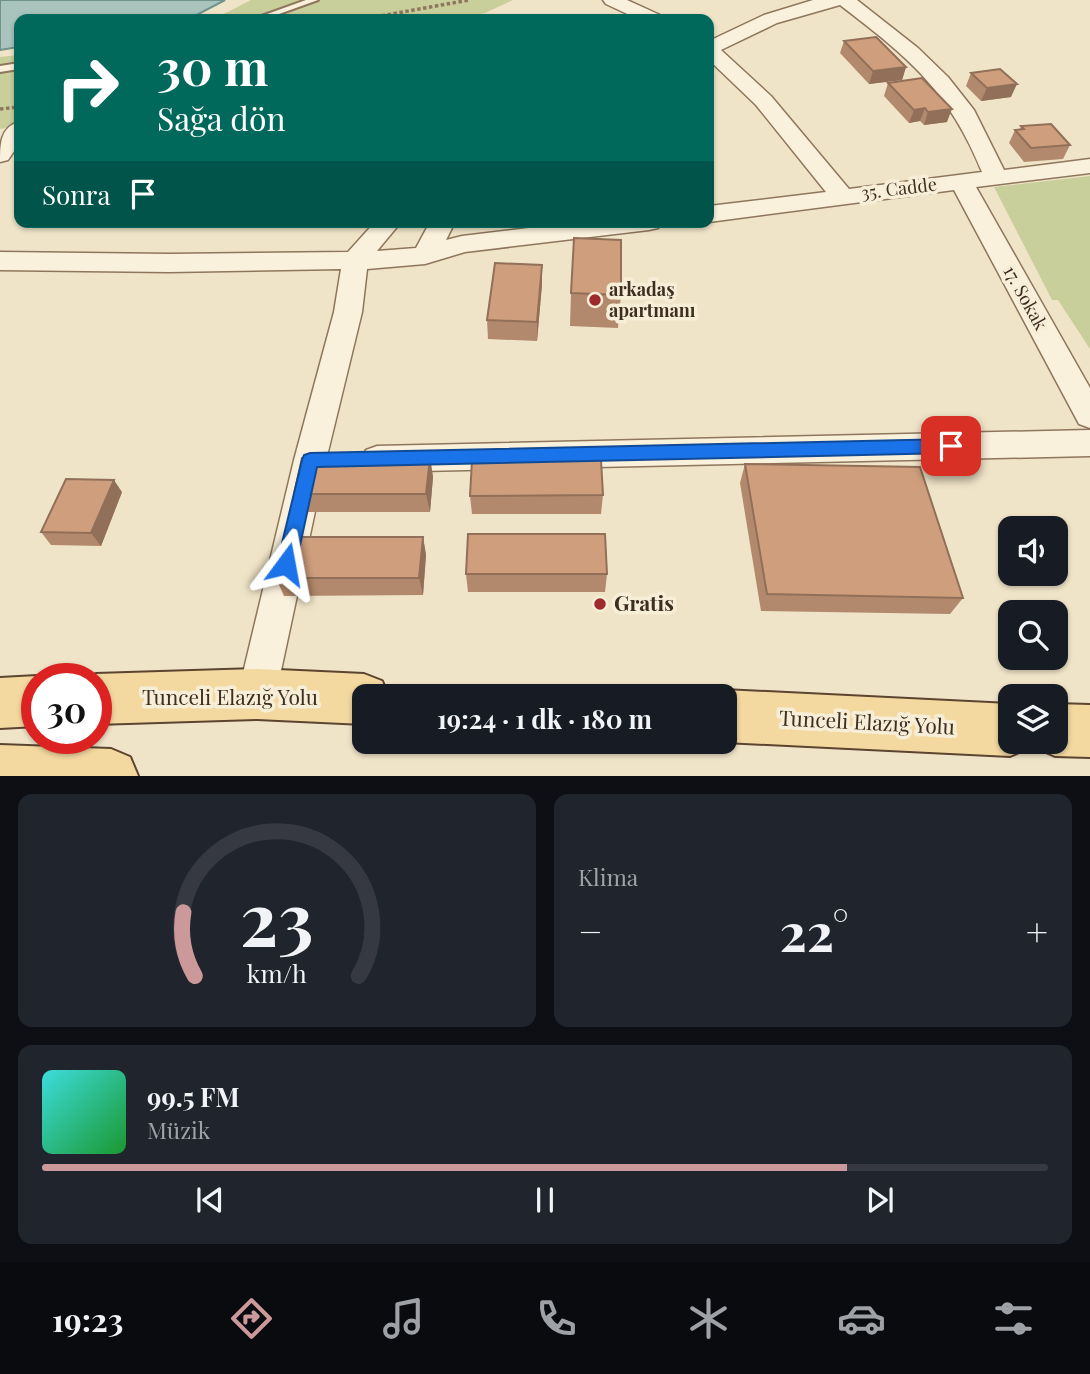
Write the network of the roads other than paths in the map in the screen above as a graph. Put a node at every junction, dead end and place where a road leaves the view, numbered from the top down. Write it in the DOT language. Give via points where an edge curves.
graph roads {
  1 [pos="314,0"];
  2 [pos="612,0"];
  3 [pos="837,0"];
  4 [pos="845,0"];
  5 [pos="272,14"];
  6 [pos="633,14"];
  7 [pos="714,47"];
  8 [pos="714,54"];
  9 [pos="14,136"];
  10 [pos="0,155"];
  11 [pos="1090,166"];
  12 [pos="996,178"];
  13 [pos="961,181"];
  14 [pos="842,197"];
  15 [pos="714,213"];
  16 [pos="384,228"];
  17 [pos="440,228"];
  18 [pos="598,228"];
  19 [pos="425,256"];
  20 [pos="355,260"];
  21 [pos="0,261"];
  22 [pos="1090,416"];
  23 [pos="1090,443"];
  24 [pos="333,460"];
  25 [pos="257,694"];
  26 [pos="352,698"];
  27 [pos="112,699"];
  28 [pos="21,702"];
  29 [pos="0,703"];
  30 [pos="737,717"];
  31 [pos="998,729"];
  32 [pos="1068,730"];
  33 [pos="1090,731"];
  34 [pos="0,772"];
  35 [pos="111,775"];
  1 -- 5 [label="lane"];
  2 -- 6 [label="street"];
  3 -- 7 [label="street" via="775,16"];
  4 -- 12 [label="street" via="904,46 956,101"];
  8 -- 14 [label="street" via="784,124"];
  9 -- 10 [label="street"];
  11 -- 12 [label="street, 35. Cadde"];
  12 -- 13 [label="street, 35. Cadde"];
  13 -- 14 [label="street, 35. Cadde"];
  13 -- 22 [label="street, 17. Sokak"];
  14 -- 15 [label="street, 35. Cadde"];
  16 -- 20 [label="street"];
  17 -- 19 [label="street"];
  18 -- 19 [label="street" via="463,244"];
  19 -- 20 [label="street"];
  20 -- 21 [label="street"];
  20 -- 24 [label="street"];
  23 -- 24 [label="street"];
  24 -- 25 [label="street"];
  25 -- 26 [label="main road, Tunceli Elazığ Yolu"];
  25 -- 27 [label="main road, Tunceli Elazığ Yolu"];
  28 -- 29 [label="main road"];
  30 -- 31 [label="main road, Tunceli Elazığ Yolu"];
  32 -- 33 [label="main road"];
  34 -- 35 [label="main road"];
}
